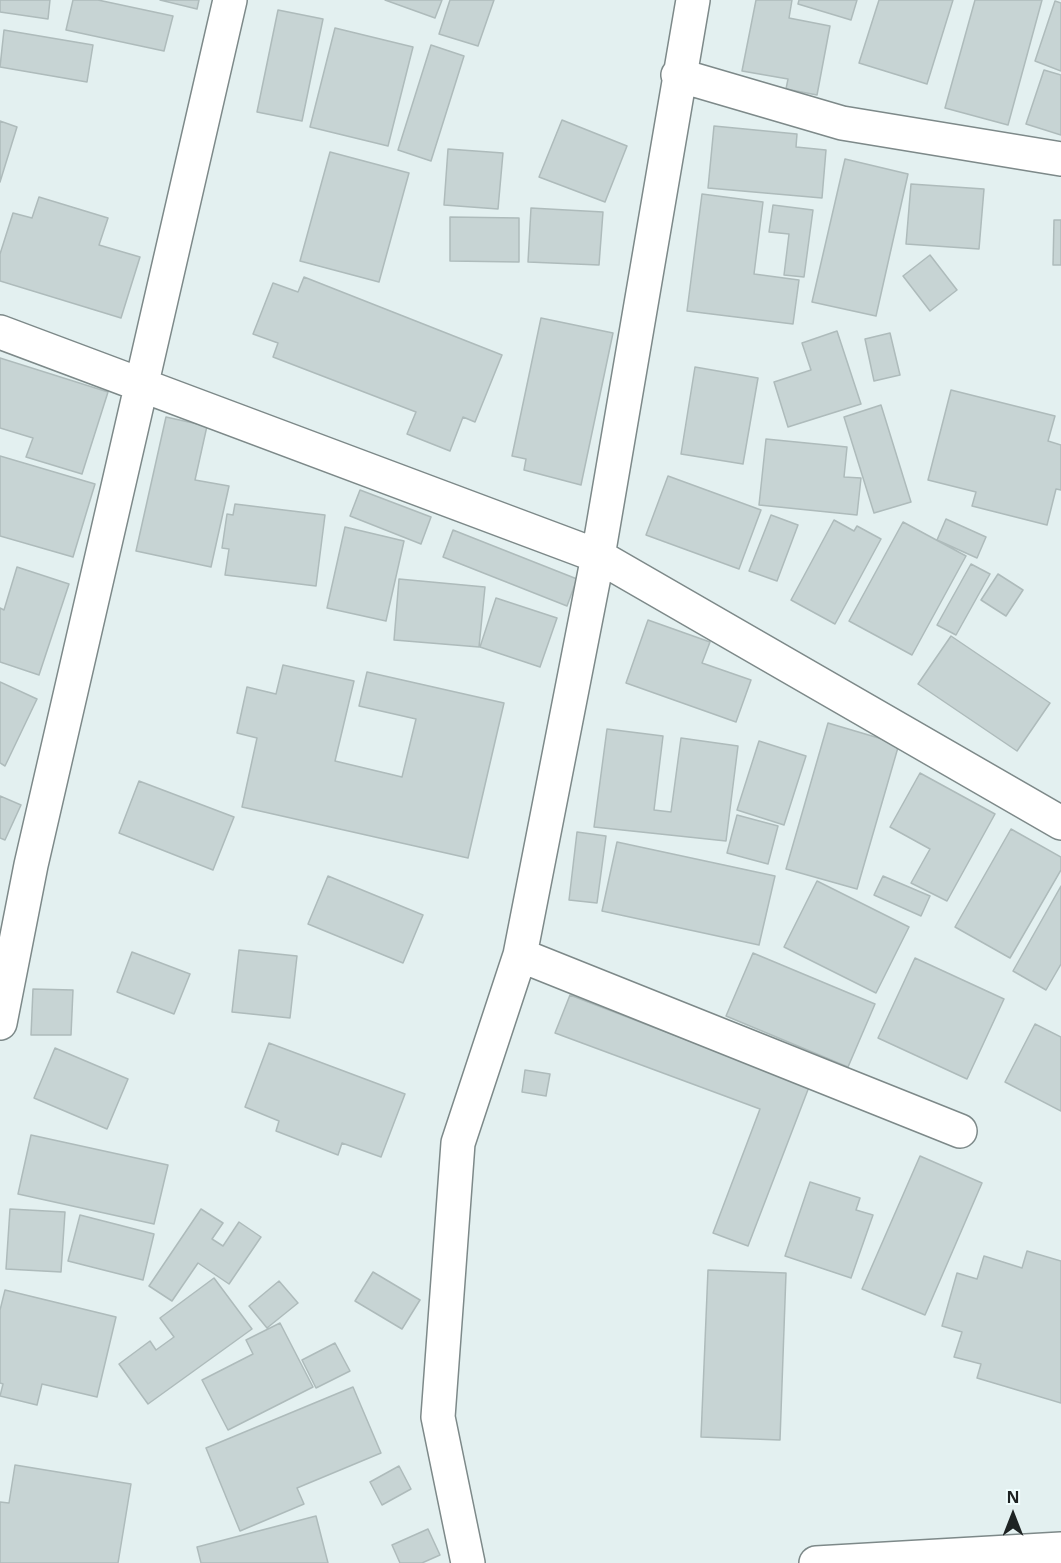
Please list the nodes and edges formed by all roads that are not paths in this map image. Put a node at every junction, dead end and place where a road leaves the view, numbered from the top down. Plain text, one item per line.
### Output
1 (230, 0) edge
2 (693, 0) edge
3 (678, 75) junction
4 (1061, 159) edge
5 (0, 332) edge
6 (141, 384) junction
7 (598, 556) junction
8 (1061, 823) edge
9 (520, 956) junction
10 (0, 1023) edge
11 (960, 1131) dead end
12 (1061, 1549) edge
13 (468, 1563) edge
14 (816, 1563) edge

1 - 6 street
2 - 3 street
3 - 4 street
3 - 7 street
5 - 6 street
6 - 7 street
6 - 10 street
7 - 8 street
7 - 9 street
9 - 11 street
9 - 13 street
12 - 14 street

